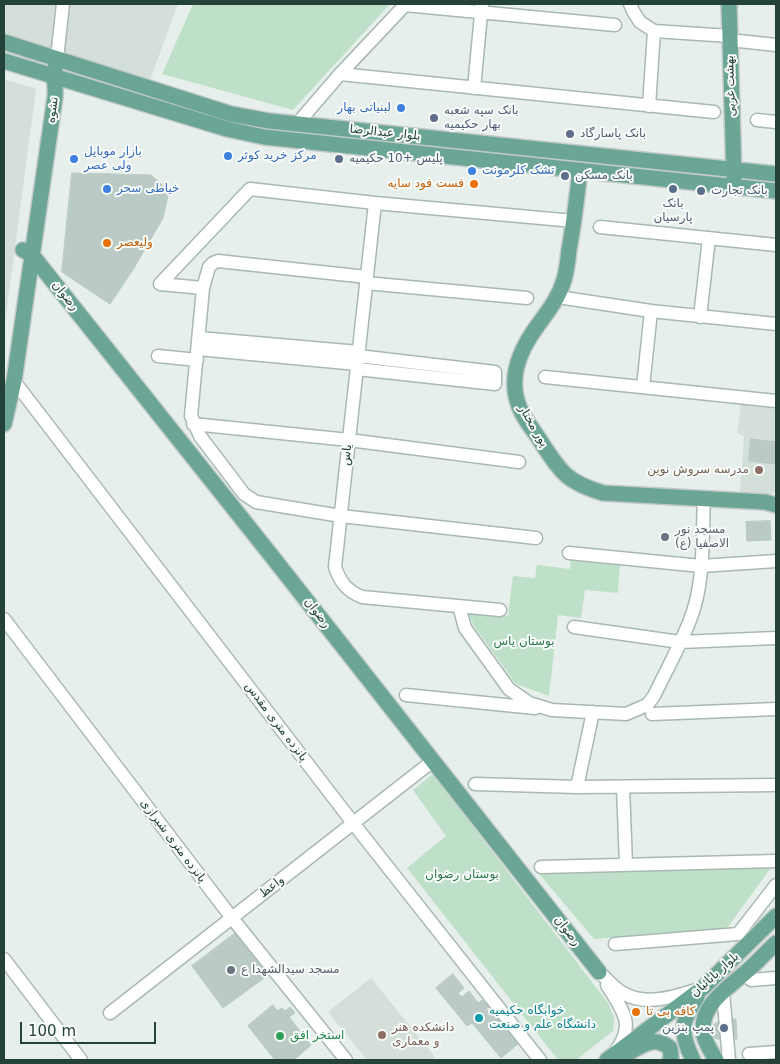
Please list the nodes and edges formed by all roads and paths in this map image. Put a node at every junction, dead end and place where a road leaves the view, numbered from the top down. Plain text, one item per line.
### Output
1 (63, 4) edge
2 (406, 4) edge
3 (630, 4) edge
4 (729, 4) edge
5 (482, 8) edge
6 (615, 25) dead end
7 (654, 31) junction
8 (730, 38) junction
9 (4, 42) edge
10 (776, 45) edge
11 (57, 58) junction
12 (4, 61) edge
13 (340, 74) junction
14 (53, 76) junction
15 (474, 88) junction
16 (152, 90) junction
17 (147, 104) junction
18 (649, 106) junction
19 (714, 112) dead end
20 (758, 120) dead end
21 (776, 122) edge
22 (297, 124) junction
23 (734, 168) junction
24 (580, 170) junction
25 (776, 174) edge
26 (732, 186) junction
27 (776, 191) edge
28 (375, 203) junction
29 (574, 221) junction
30 (600, 227) dead end
31 (709, 238) junction
32 (776, 245) edge
33 (28, 252) junction
34 (366, 280) junction
35 (203, 288) junction
36 (558, 297) junction
37 (527, 298) dead end
38 (651, 311) junction
39 (700, 317) junction
40 (776, 324) edge
41 (198, 349) junction
42 (158, 356) dead end
43 (358, 360) junction
44 (545, 377) dead end
45 (495, 378) dead end
46 (8, 381) edge
47 (643, 387) junction
48 (776, 401) edge
49 (4, 424) edge
50 (194, 424) junction
51 (349, 440) junction
52 (519, 462) dead end
53 (704, 499) junction
54 (776, 506) edge
55 (340, 516) junction
56 (536, 538) dead end
57 (569, 553) dead end
58 (776, 561) edge
59 (701, 566) junction
60 (459, 606) junction
61 (500, 610) dead end
62 (4, 619) edge
63 (574, 627) dead end
64 (776, 638) edge
65 (680, 642) junction
66 (406, 695) dead end
67 (776, 709) edge
68 (552, 710) junction
69 (594, 712) junction
70 (652, 714) dead end
71 (434, 760) junction
72 (475, 784) dead end
73 (776, 785) edge
74 (577, 787) junction
75 (623, 787) junction
76 (354, 823) junction
77 (776, 860) edge
78 (626, 865) junction
79 (541, 867) dead end
80 (776, 885) edge
81 (776, 916) edge
82 (232, 918) junction
83 (776, 942) edge
84 (615, 944) dead end
85 (4, 960) edge
86 (600, 972) junction
87 (776, 978) edge
88 (751, 980) dead end
89 (704, 987) junction
90 (723, 992) junction
91 (110, 1013) dead end
92 (776, 1052) edge
93 (749, 1054) dead end
94 (81, 1060) edge
95 (346, 1060) edge
96 (540, 1060) edge
97 (611, 1060) edge
98 (670, 1060) edge
99 (693, 1060) edge
100 (716, 1060) edge
101 (729, 1060) edge

1 - 11 street
2 - 5 street
2 - 13 street
3 - 7 street
4 - 8 main road, بهشت غربی
5 - 6 street
5 - 15 street
7 - 8 street
7 - 18 street
8 - 10 street
8 - 23 main road, بهشت غربی
9 - 11 main road, بلوار عبدالرضا
11 - 14 main road, نشوه
11 - 16 main road, بلوار عبدالرضا
12 - 14 main road, بلوار عبدالرضا
13 - 15 street
13 - 22 street
14 - 17 main road, بلوار عبدالرضا
14 - 33 main road, نشوه
15 - 18 street
16 - 17 main road
16 - 22 main road, بلوار عبدالرضا
17 - 24 main road, بلوار عبدالرضا
18 - 19 street
20 - 21 street
22 - 23 main road, بلوار عبدالرضا
23 - 25 main road, بلوار عبدالرضا
23 - 26 main road, بهشت غربی
24 - 26 main road, بلوار عبدالرضا
24 - 29 main road, پور مختار
26 - 27 main road, بلوار عبدالرضا
28 - 29 street
28 - 34 street, یاس
28 - 35 street
29 - 36 main road, پور مختار
30 - 31 street
31 - 32 street
31 - 39 street
33 - 46 main road, نشوه
33 - 71 main road, رضوان
34 - 35 street
34 - 37 street
34 - 43 street, یاس
35 - 41 street
36 - 38 street
36 - 53 main road, پور مختار
38 - 39 street
38 - 47 street
39 - 40 street
41 - 42 street
41 - 43 street
41 - 50 street
43 - 45 street
43 - 51 street, یاس
44 - 47 street
46 - 49 main road, نشوه
46 - 76 street, پانزده متری مقدس
47 - 48 street
50 - 51 street
50 - 55 street
51 - 52 street
51 - 55 street, یاس
53 - 54 main road, پور مختار
53 - 59 street
55 - 56 street
55 - 60 street, یاس
57 - 59 street
58 - 59 street
59 - 65 street
60 - 61 street, یاس
60 - 68 street
62 - 82 street, پانزده متری شیرازی
63 - 65 street
64 - 65 street
65 - 69 street
66 - 68 street
67 - 70 street
68 - 69 street
69 - 74 street
71 - 76 street, واعظ
71 - 86 main road, رضوان
72 - 74 street
73 - 75 street
74 - 75 street
75 - 78 street
76 - 82 street, واعظ
76 - 96 street, پانزده متری مقدس
77 - 78 street
78 - 79 street
80 - 84 street
81 - 89 main road, بلوار بابائیان
82 - 91 street, واعظ
82 - 95 street, پانزده متری شیرازی
83 - 90 main road, بلوار بابائیان
85 - 94 street
86 - 89 street
86 - 97 street
87 - 88 street
89 - 97 main road, بلوار بابائیان
89 - 99 main road
90 - 100 main road, بلوار بابائیان
90 - 101 street
92 - 93 street
97 - 98 main road

